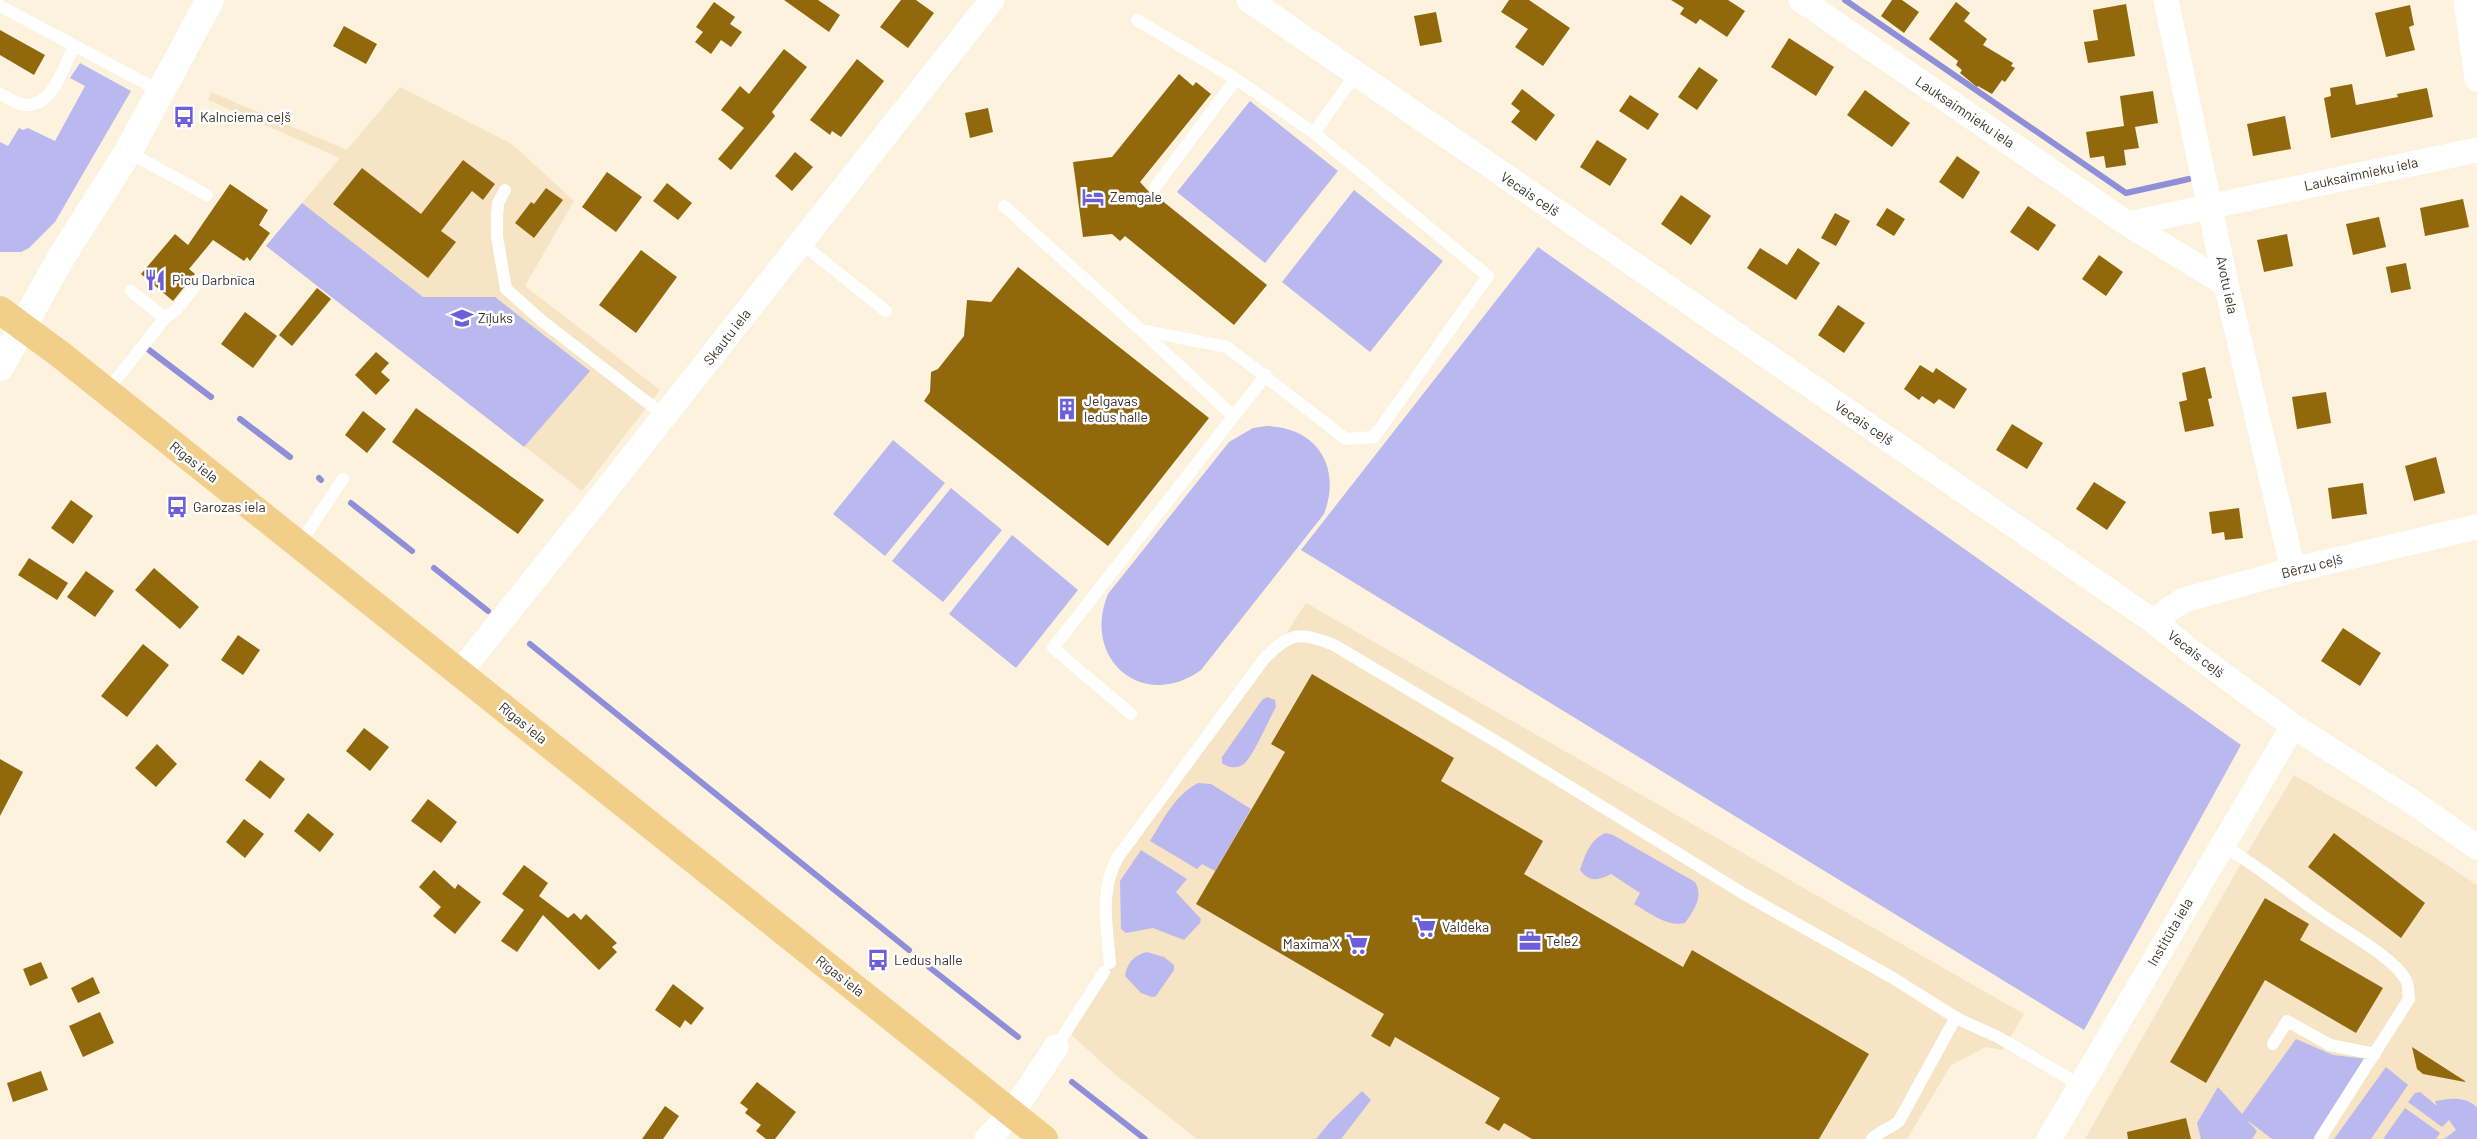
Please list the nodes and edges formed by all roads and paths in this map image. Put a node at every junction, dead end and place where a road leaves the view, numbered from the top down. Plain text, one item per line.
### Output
1 (210, 0) edge
2 (992, 0) edge
3 (1249, 0) edge
4 (1801, 0) edge
5 (2166, 0) edge
6 (2466, 0) edge
7 (0, 6) edge
8 (1137, 20) dead end
9 (74, 46) junction
10 (1356, 74) junction
11 (1236, 79) junction
12 (2477, 79) edge
13 (162, 92) junction
14 (0, 94) edge
15 (1314, 133) junction
16 (2477, 150) edge
17 (128, 152) junction
18 (1155, 187) dead end
19 (505, 190) dead end
20 (207, 195) dead end
21 (2210, 205) junction
22 (1004, 206) dead end
23 (2128, 224) junction
24 (801, 243) junction
25 (200, 280) dead end
26 (2226, 284) junction
27 (131, 291) dead end
28 (0, 310) edge
29 (886, 310) dead end
30 (164, 318) junction
31 (22, 326) junction
32 (1141, 330) junction
33 (0, 366) edge
34 (1266, 376) junction
35 (106, 392) junction
36 (665, 416) junction
37 (1233, 416) junction
38 (343, 479) dead end
39 (2477, 527) edge
40 (299, 545) junction
41 (2293, 570) junction
42 (2156, 623) junction
43 (460, 672) junction
44 (1131, 714) dead end
45 (2293, 726) junction
46 (2222, 845) junction
47 (2477, 847) edge
48 (1956, 1018) junction
49 (2273, 1044) dead end
50 (1056, 1047) joint
51 (2375, 1054) junction
52 (2080, 1085) junction
53 (1012, 1113) junction
54 (987, 1139) edge
55 (1044, 1139) edge
56 (1872, 1139) edge
57 (2049, 1139) edge
58 (2320, 1139) edge

1 - 13 main road
2 - 24 street, Skautu iela
3 - 10 street, Vecais ceļš
4 - 23 street, Lauksaimnieku iela
5 - 21 street, Avotu iela
6 - 12 street
7 - 9 lane
8 - 11 lane
9 - 13 lane
9 - 14 lane
10 - 15 lane
10 - 42 street, Vecais ceļš
11 - 15 lane
11 - 18 lane
13 - 17 main road
15 - 34 lane
16 - 21 street, Lauksaimnieku iela
17 - 20 lane
17 - 31 main road
19 - 36 lane
21 - 23 street, Lauksaimnieku iela
21 - 26 street, Avotu iela
22 - 32 lane
23 - 26 street, Lauksaimnieku iela
24 - 29 lane
24 - 36 street, Skautu iela
25 - 30 lane
26 - 41 street, Avotu iela
27 - 30 lane
28 - 31 main road, Rīgas iela
30 - 35 lane
31 - 33 main road
31 - 35 main road, Rīgas iela
32 - 34 lane
32 - 37 lane
34 - 37 lane
35 - 40 main road, Rīgas iela
36 - 43 street, Skautu iela
37 - 44 lane
38 - 40 lane
39 - 41 street, Bērzu ceļš
40 - 43 main road, Rīgas iela
41 - 42 street, Bērzu ceļš
42 - 45 street, Vecais ceļš
43 - 53 main road, Rīgas iela
45 - 46 street, Institūta iela
45 - 47 street, Vecais ceļš
46 - 51 lane
46 - 52 street, Institūta iela
48 - 50 lane
48 - 52 lane
48 - 56 lane
49 - 51 lane
50 - 53 street
51 - 58 lane
52 - 57 street, Institūta iela
53 - 54 street
53 - 55 main road, Rīgas iela

